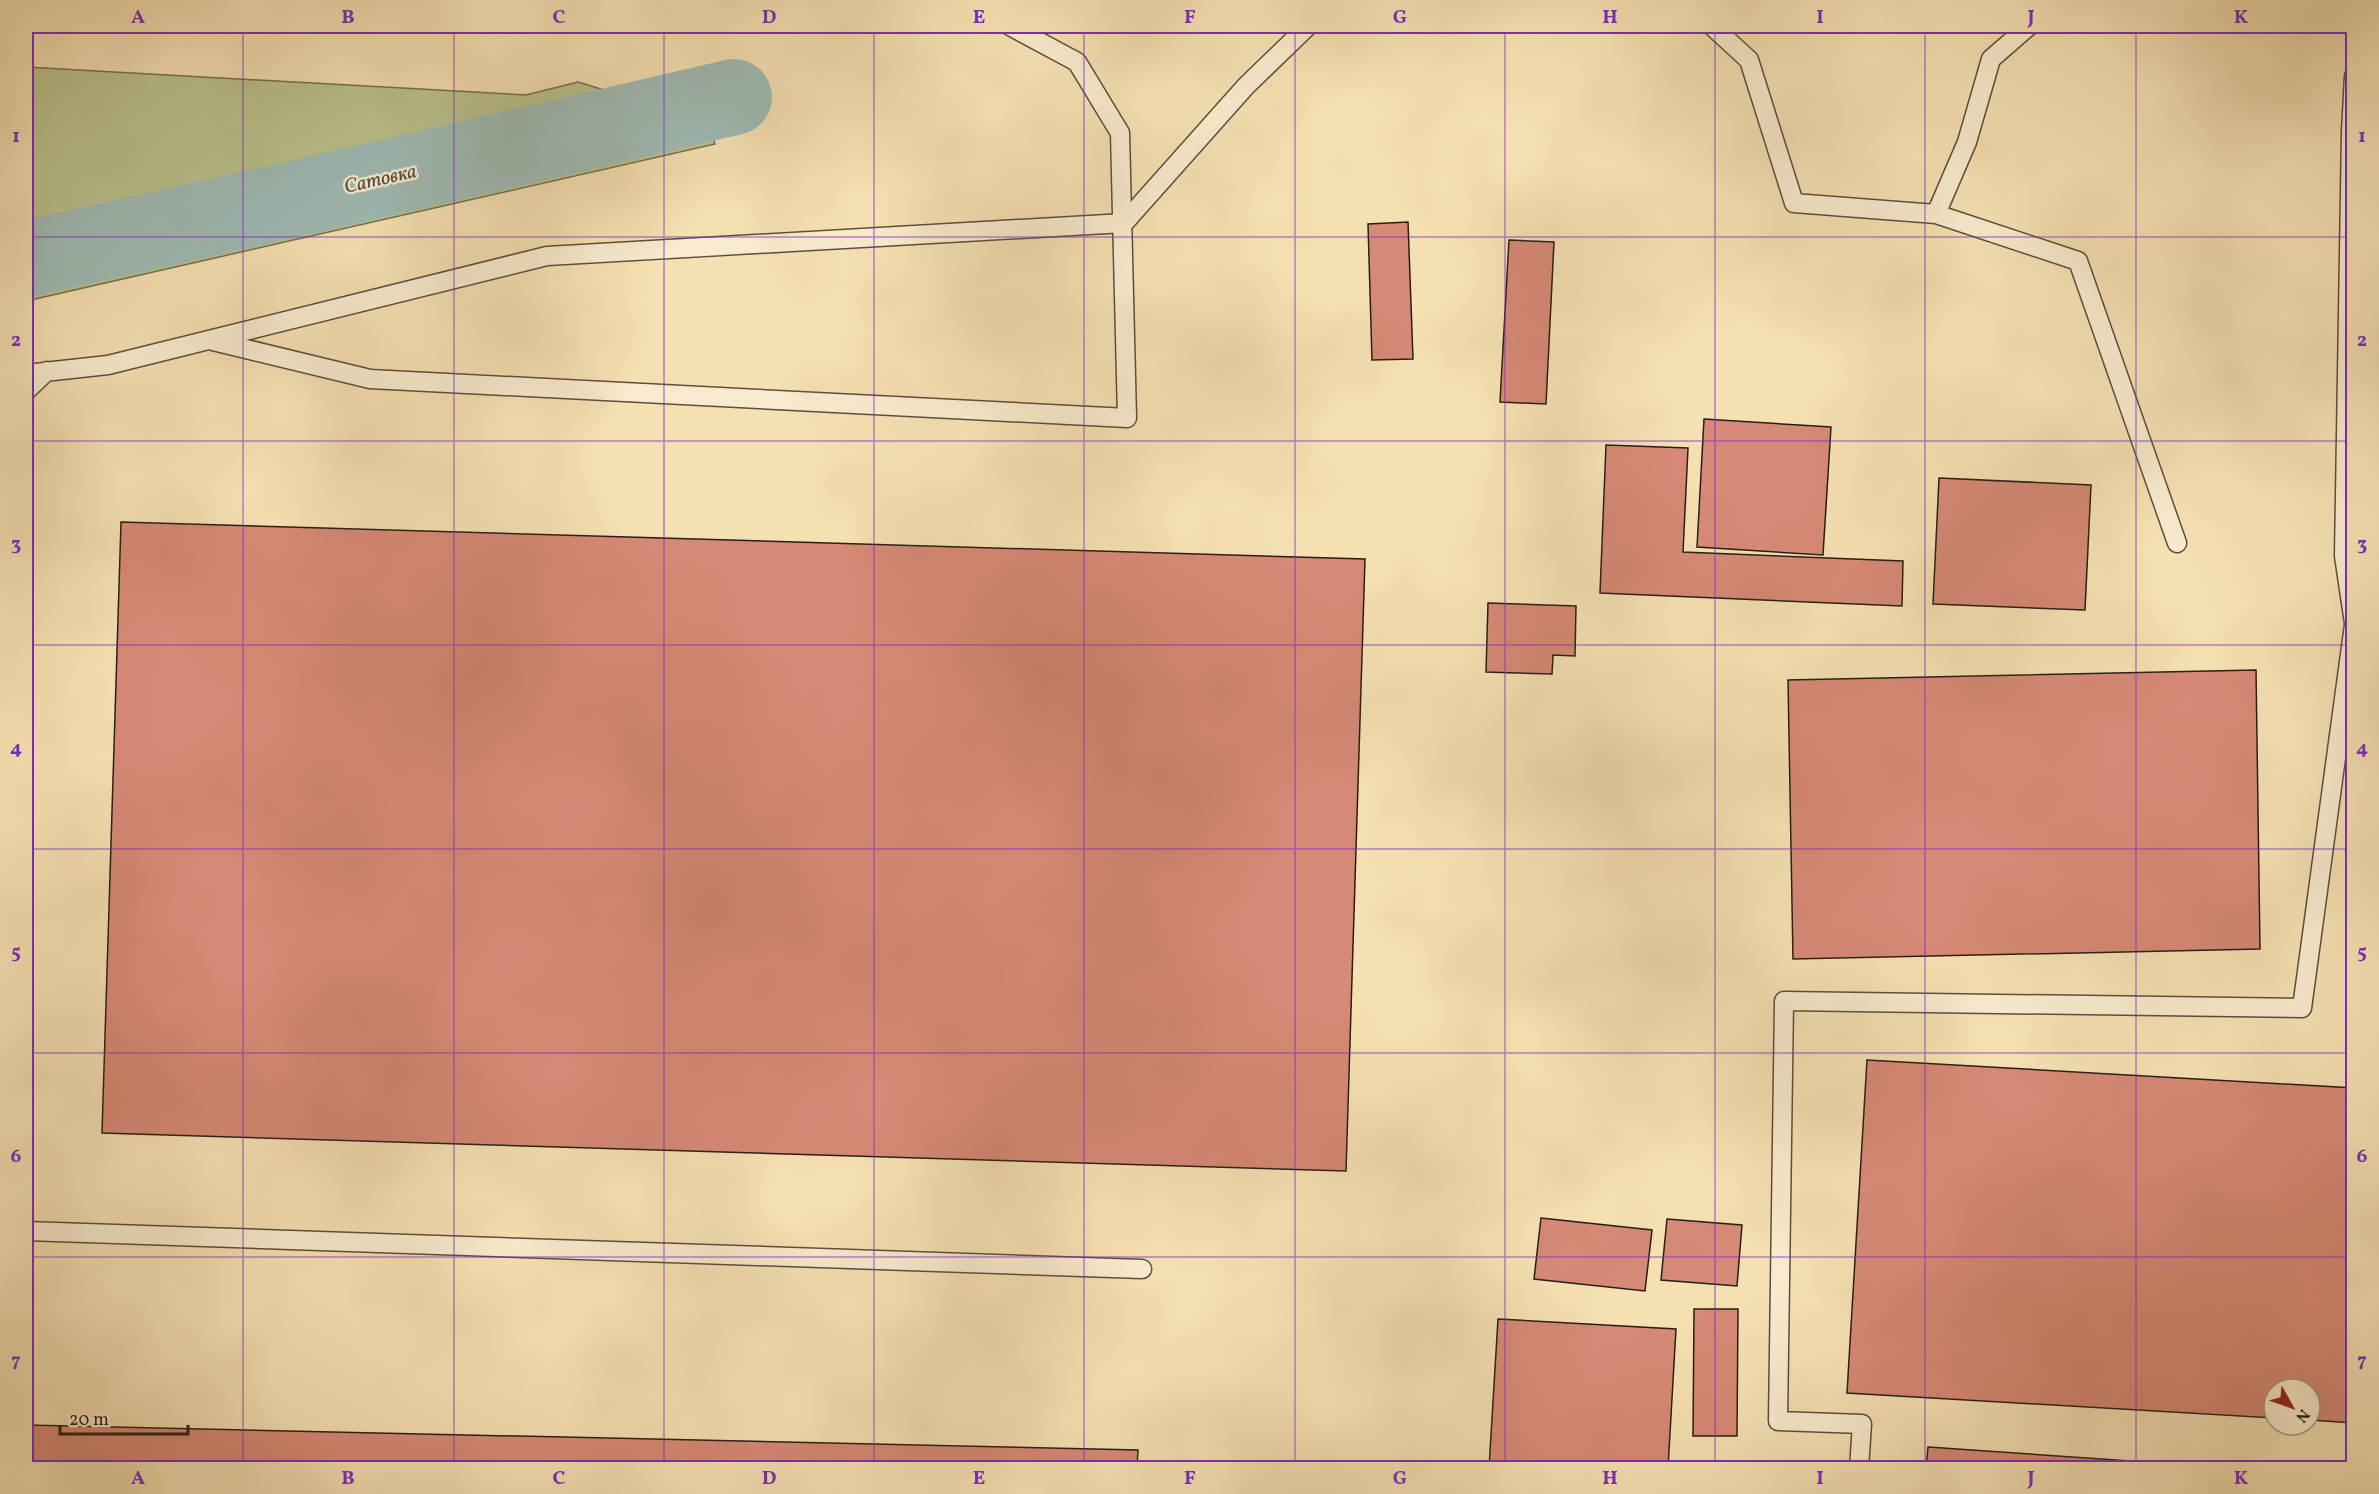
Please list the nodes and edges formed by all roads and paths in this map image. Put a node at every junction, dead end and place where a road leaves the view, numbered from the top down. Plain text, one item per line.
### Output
1 (1011, 26) edge
2 (1308, 26) edge
3 (1712, 26) edge
4 (2029, 26) edge
5 (2354, 76) edge
6 (2352, 133) edge
7 (1936, 214) junction
8 (1124, 223) junction
9 (211, 340) junction
10 (47, 371) junction
11 (26, 374) edge
12 (26, 391) edge
13 (2177, 543) dead end
14 (2354, 624) edge
15 (26, 1231) edge
16 (1142, 1269) dead end
17 (1859, 1468) edge

1 - 8 lane
2 - 8 lane
3 - 7 lane
4 - 7 lane
5 - 6 lane
6 - 14 lane
7 - 13 lane
8 - 9 lane
8 - 9 lane
9 - 10 lane
10 - 11 lane
10 - 12 lane
14 - 17 lane
15 - 16 lane

